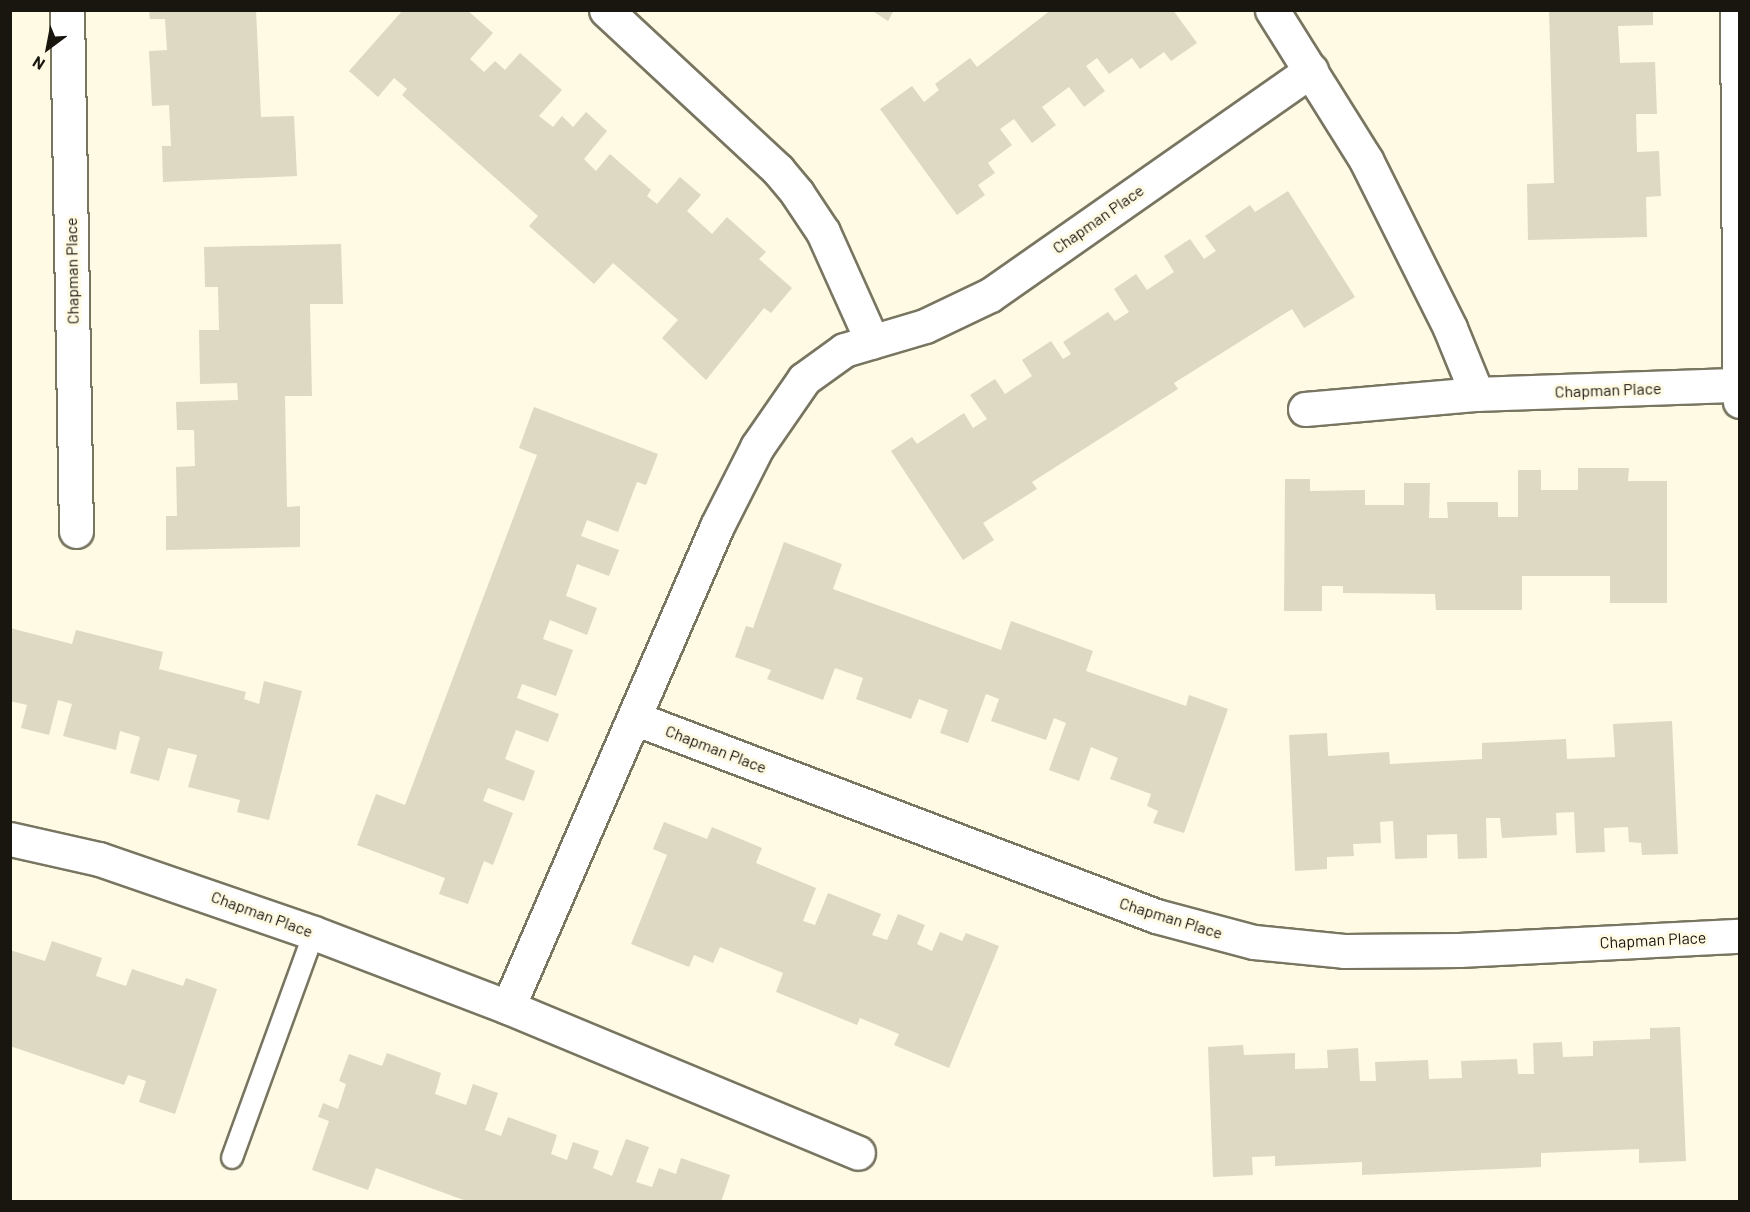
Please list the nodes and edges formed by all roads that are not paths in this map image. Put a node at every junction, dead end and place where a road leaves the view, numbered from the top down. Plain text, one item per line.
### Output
1 (67, 10) edge
2 (606, 10) edge
3 (1272, 10) edge
4 (1737, 10) edge
5 (1311, 70) junction
6 (872, 341) junction
7 (1739, 393) edge
8 (1477, 394) junction
9 (1305, 409) dead end
10 (76, 531) dead end
11 (634, 718) junction
12 (10, 838) edge
13 (314, 933) junction
14 (1740, 936) edge
15 (508, 1007) junction
16 (858, 1153) dead end
17 (232, 1158) dead end

1 - 10 street, Chapman Place
2 - 6 street
3 - 5 street
4 - 7 street, Chapman Place
5 - 6 street, Chapman Place
5 - 8 street
6 - 11 street, Chapman Place
7 - 8 street, Chapman Place
8 - 9 street, Chapman Place
11 - 14 street, Chapman Place
11 - 15 street, Chapman Place
12 - 13 street, Chapman Place
13 - 15 street, Chapman Place
13 - 17 lane
15 - 16 street, Chapman Place

